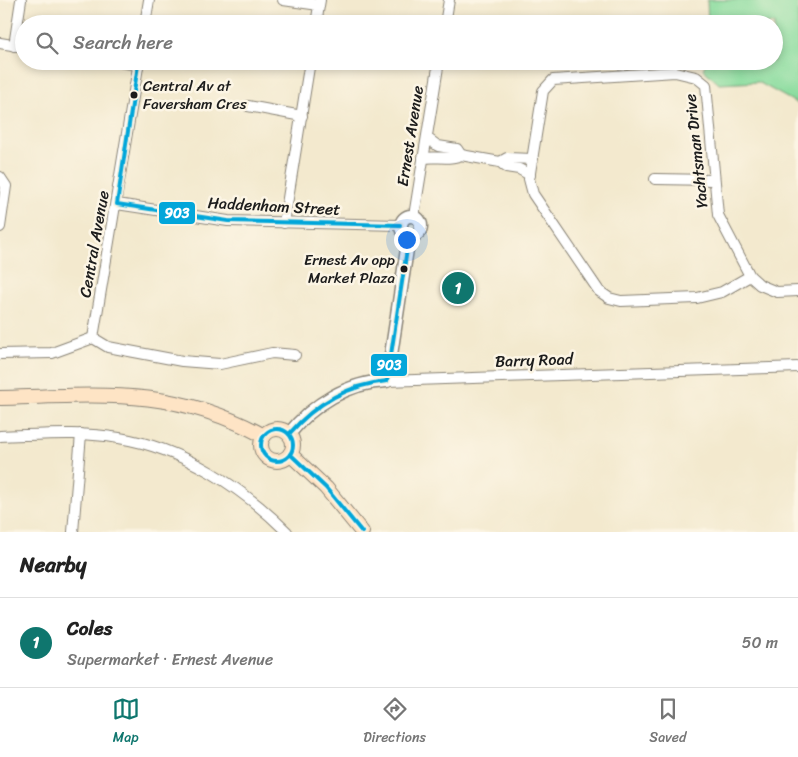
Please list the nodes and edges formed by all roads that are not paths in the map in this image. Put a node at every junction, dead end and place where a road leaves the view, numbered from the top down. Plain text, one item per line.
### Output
1 (21, 0) edge
2 (149, 0) edge
3 (284, 0) edge
4 (449, 0) edge
5 (319, 3) edge
6 (20, 15) edge
7 (146, 15) edge
8 (446, 15) edge
9 (0, 43) edge
10 (15, 45) edge
11 (137, 70) edge
12 (309, 70) edge
13 (438, 70) edge
14 (248, 106) dead end
15 (302, 116) junction
16 (427, 138) junction
17 (461, 154) junction
18 (423, 158) junction
19 (533, 158) junction
20 (500, 162) junction
21 (530, 175) junction
22 (0, 177) edge
23 (655, 178) dead end
24 (713, 180) junction
25 (117, 204) junction
26 (414, 216) junction
27 (284, 223) junction
28 (400, 225) junction
29 (0, 228) edge
30 (409, 236) junction
31 (750, 276) junction
32 (798, 291) edge
33 (93, 338) junction
34 (0, 354) edge
35 (294, 354) dead end
36 (798, 367) edge
37 (387, 381) junction
38 (0, 398) edge
39 (81, 434) junction
40 (288, 434) junction
41 (0, 436) edge
42 (264, 436) junction
43 (290, 454) junction
44 (73, 532) edge
45 (287, 532) edge
46 (362, 532) edge

1 - 6 street
2 - 7 street
3 - 5 street
4 - 8 street
9 - 10 street
11 - 25 street, Central Avenue
12 - 15 street
13 - 16 street, Ernest Avenue
14 - 15 street
15 - 27 street
16 - 17 street
16 - 18 street, Ernest Avenue
17 - 18 street
17 - 20 street
18 - 26 street, Ernest Avenue
19 - 20 street
19 - 21 street, Yachtsman Drive
19 - 24 street, Yachtsman Drive
20 - 21 street
21 - 31 street, Yachtsman Drive
22 - 29 street
23 - 24 street
24 - 31 street, Yachtsman Drive
25 - 27 street, Haddenham Street
25 - 33 street, Central Avenue
26 - 28 street
26 - 30 street
27 - 28 street, Haddenham Street
28 - 30 street
30 - 37 street
31 - 32 street, Yachtsman Drive
33 - 34 street
33 - 35 street
36 - 37 street, Barry Road
37 - 40 street, Barry Road
38 - 42 main road
39 - 41 street
39 - 44 street
39 - 45 street
40 - 42 main road
40 - 43 main road
42 - 43 main road
43 - 46 main road

